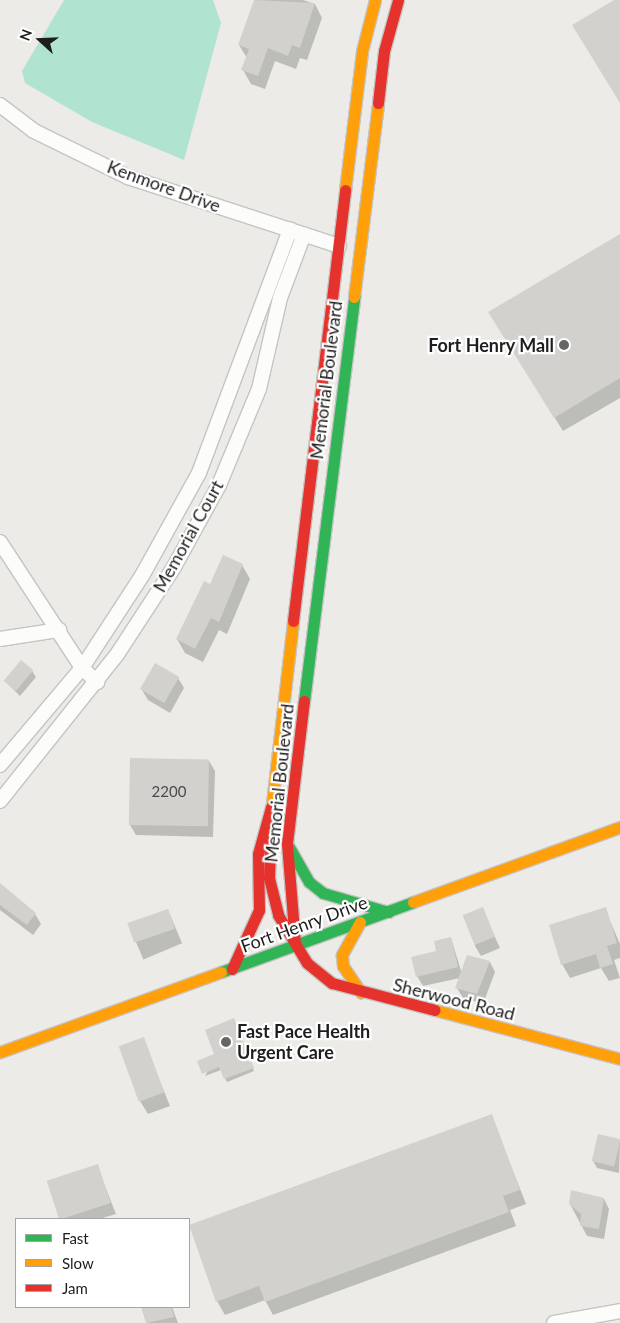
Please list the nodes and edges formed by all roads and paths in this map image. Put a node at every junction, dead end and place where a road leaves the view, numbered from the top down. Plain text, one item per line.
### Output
1 (375, 0) edge
2 (398, 0) edge
3 (0, 105) edge
4 (290, 229) junction
5 (304, 234) junction
6 (339, 246) junction
7 (358, 252) junction
8 (316, 424) junction
9 (339, 426) junction
10 (198, 473) junction
11 (219, 485) junction
12 (0, 542) edge
13 (59, 630) junction
14 (0, 639) edge
15 (82, 668) junction
16 (97, 682) junction
17 (0, 764) edge
18 (0, 801) edge
19 (271, 807) junction
20 (620, 827) edge
21 (287, 843) junction
22 (388, 912) junction
23 (360, 922) junction
24 (295, 946) junction
25 (232, 969) junction
26 (362, 993) junction
27 (0, 1052) edge
28 (620, 1059) edge
29 (620, 1310) edge
30 (554, 1323) edge

1 - 6 main road, Memorial Boulevard
2 - 7 main road, Memorial Boulevard
3 - 4 street, Kenmore Drive
4 - 5 street, Kenmore Drive
4 - 10 street, Memorial Court
5 - 6 street, Kenmore Drive
5 - 11 street, Memorial Court
6 - 7 main road
6 - 8 main road, Memorial Boulevard
7 - 9 main road, Memorial Boulevard
8 - 9 main road
8 - 19 main road, Memorial Boulevard
9 - 21 main road, Memorial Boulevard
10 - 11 street
10 - 15 street, Memorial Court
11 - 16 street, Memorial Court
12 - 13 street
13 - 14 street
13 - 15 street
15 - 16 street
15 - 17 street, Memorial Court
16 - 18 street, Memorial Court
19 - 24 main road, Memorial Boulevard
19 - 25 main road
20 - 22 main road, Fort Henry Drive
21 - 22 main road
21 - 24 main road, Memorial Boulevard
22 - 23 main road, Fort Henry Drive
23 - 24 main road, Fort Henry Drive
23 - 26 main road
24 - 25 main road, Fort Henry Drive
24 - 26 main road, Sherwood Road
25 - 27 main road, Fort Henry Drive
26 - 28 main road, Sherwood Road
29 - 30 street

